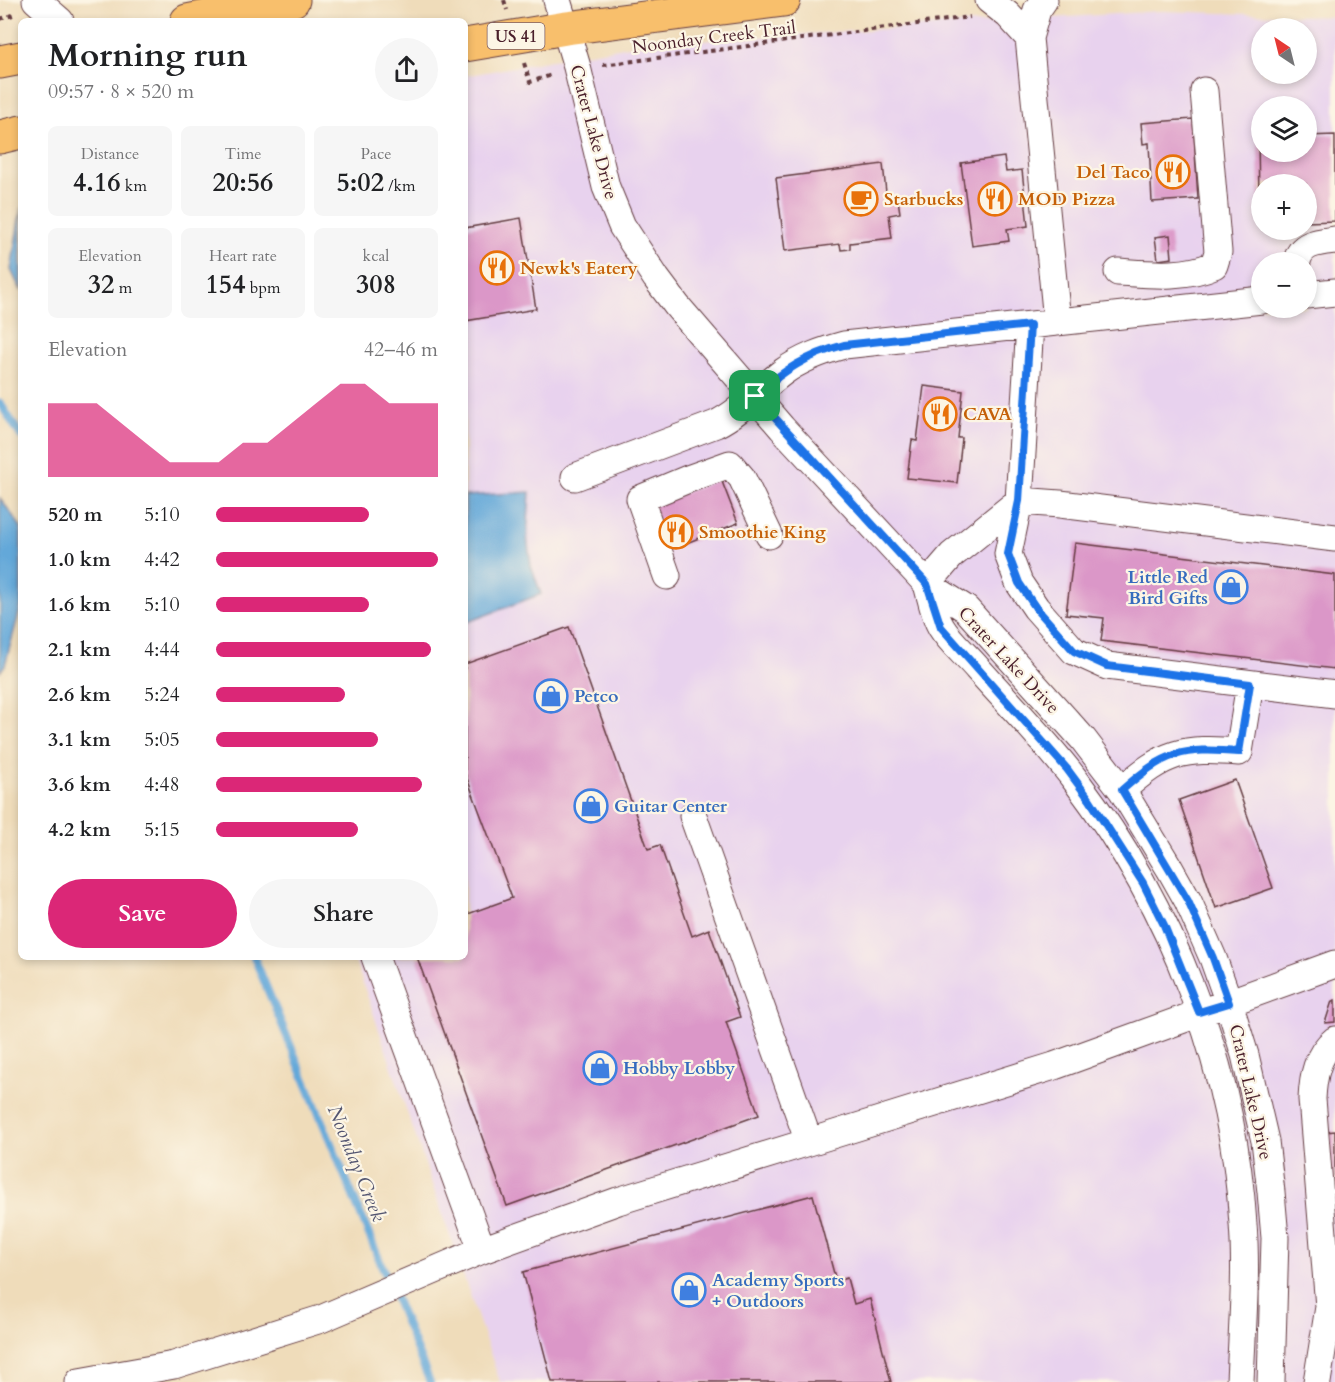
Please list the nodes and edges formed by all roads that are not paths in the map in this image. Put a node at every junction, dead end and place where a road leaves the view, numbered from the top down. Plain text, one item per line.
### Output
1 (36, 0) edge
2 (293, 0) edge
3 (784, 0) edge
4 (1044, 0) edge
5 (996, 5) edge
6 (561, 14) edge
7 (57, 18) edge
8 (202, 18) edge
9 (1029, 38) junction
10 (468, 44) edge
11 (18, 59) edge
12 (0, 62) edge
13 (1204, 91) dead end
14 (18, 133) edge
15 (0, 137) edge
16 (1330, 242) edge
17 (1301, 252) edge
18 (1118, 272) dead end
19 (1335, 292) edge
20 (1317, 294) edge
21 (1251, 301) edge
22 (1057, 321) junction
23 (1030, 325) junction
24 (755, 396) junction
25 (575, 477) dead end
26 (1019, 501) junction
27 (769, 535) dead end
28 (1335, 538) edge
29 (667, 576) dead end
30 (927, 584) junction
31 (1250, 684) junction
32 (1335, 694) edge
33 (1122, 790) junction
34 (693, 816) dead end
35 (376, 960) edge
36 (1335, 964) edge
37 (1229, 1003) junction
38 (1199, 1012) junction
39 (1335, 1041) edge
40 (1324, 1098) edge
41 (809, 1142) junction
42 (482, 1250) junction
43 (79, 1382) edge
44 (1240, 1382) edge
45 (1271, 1382) edge
46 (1317, 1382) edge

1 - 7 street
2 - 8 main road
3 - 6 main road, US 41
4 - 9 street
5 - 9 street
6 - 10 main road, US 41
6 - 24 street, Crater Lake Drive
9 - 22 street
11 - 12 main road
13 - 18 street
14 - 15 main road
16 - 17 street
19 - 20 street
21 - 22 street
22 - 23 street
23 - 24 street
23 - 26 street
24 - 25 street
24 - 30 street, Crater Lake Drive
26 - 28 street
26 - 30 street
26 - 31 street
27 - 29 street
30 - 33 street, Crater Lake Drive
30 - 38 street, Crater Lake Drive
31 - 32 street
31 - 33 street
33 - 37 street, Crater Lake Drive
34 - 41 street
35 - 42 street
36 - 37 street
37 - 38 street
37 - 45 street, Crater Lake Drive
38 - 41 street
38 - 44 street, Crater Lake Drive
39 - 40 street
40 - 46 street
41 - 42 street
42 - 43 street

